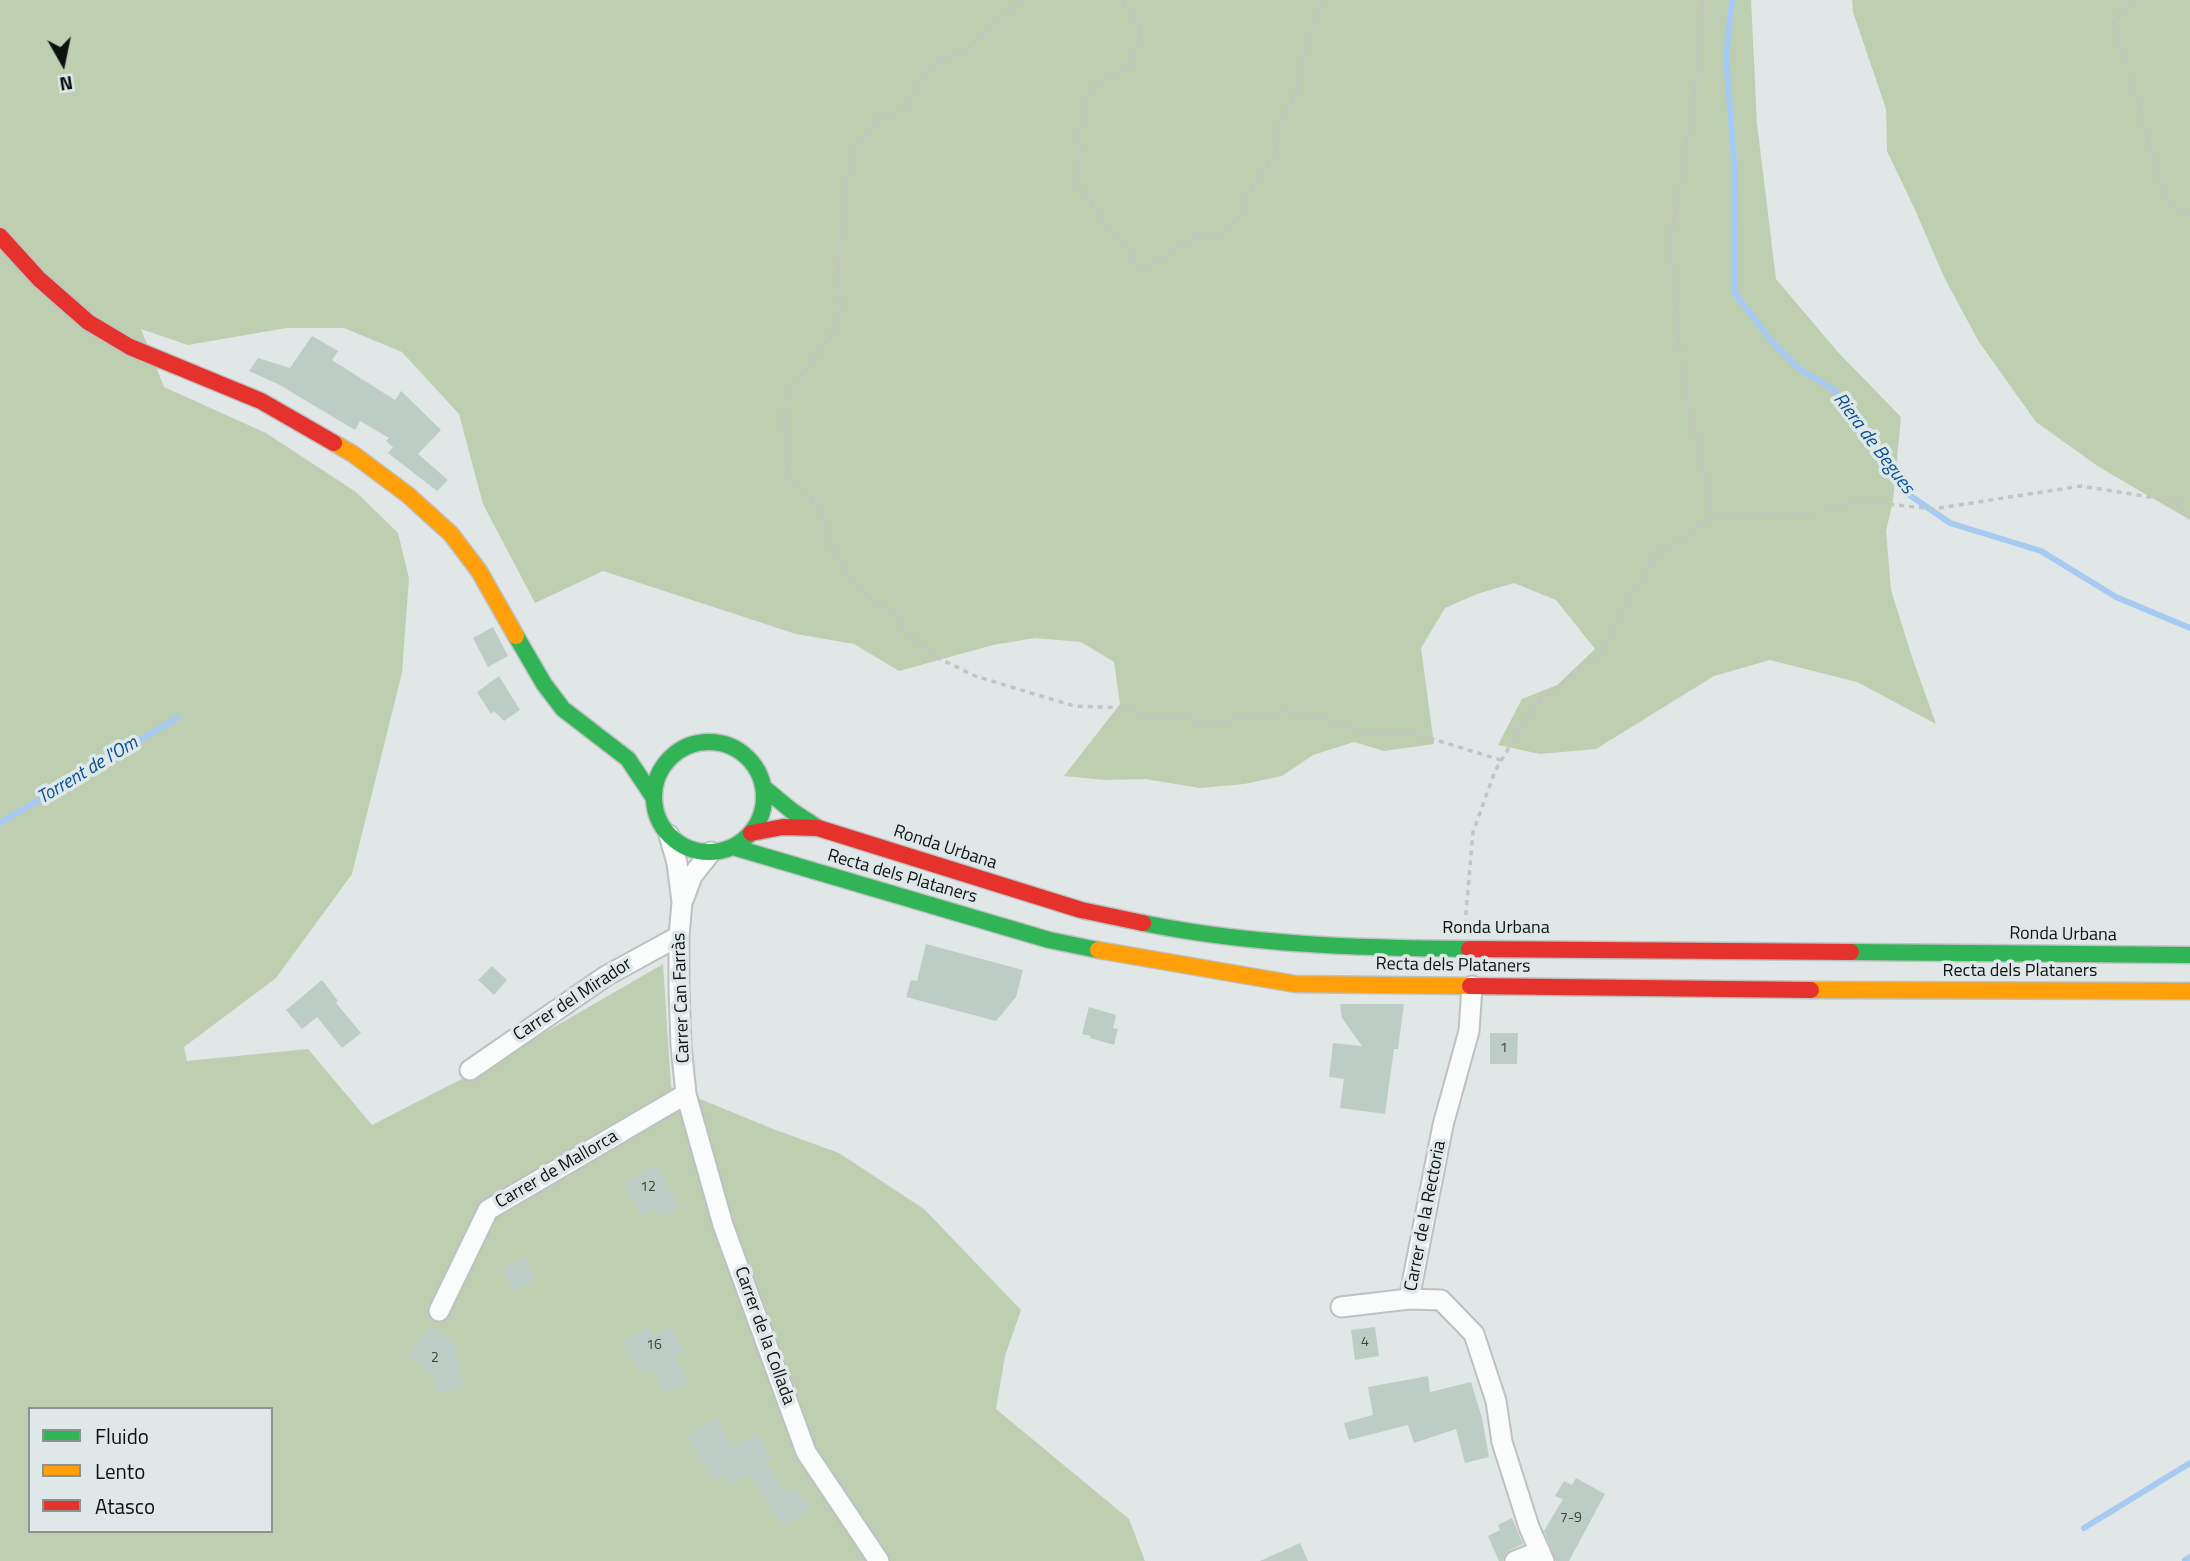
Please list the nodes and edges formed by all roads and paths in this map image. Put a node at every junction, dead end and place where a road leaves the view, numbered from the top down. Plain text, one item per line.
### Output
1 (1022, 0) edge
2 (1124, 0) edge
3 (1323, 0) edge
4 (1703, 0) edge
5 (2134, 0) edge
6 (2190, 214) edge
7 (0, 236) edge
8 (1713, 515) junction
9 (2190, 518) edge
10 (607, 741) junction
11 (677, 752) junction
12 (1502, 761) junction
13 (763, 787) junction
14 (654, 798) junction
15 (818, 828) junction
16 (751, 833) junction
17 (669, 835) junction
18 (733, 847) junction
19 (711, 852) junction
20 (682, 902) junction
21 (679, 936) junction
22 (1463, 948) junction
23 (2190, 955) edge
24 (1472, 986) junction
25 (2190, 991) edge
26 (470, 1069) dead end
27 (686, 1094) junction
28 (1409, 1299) junction
29 (1341, 1307) dead end
30 (439, 1311) dead end
31 (1542, 1556) edge
32 (879, 1561) edge
33 (1515, 1561) edge

1 - 12 path
2 - 3 path
4 - 8 path
5 - 6 path
7 - 10 main road
8 - 9 path
8 - 12 path
10 - 11 main road, Ronda Urbana
10 - 14 main road
11 - 13 main road, Ronda Urbana
11 - 14 main road
12 - 22 path
13 - 15 main road, Ronda Urbana
13 - 16 main road
14 - 17 main road
15 - 16 main road, Ronda Urbana
15 - 22 main road, Ronda Urbana
16 - 18 main road, Ronda Urbana
17 - 19 main road
17 - 20 street, Carrer Can Farràs
18 - 19 main road, Ronda Urbana
18 - 24 main road, Recta dels Plataners
19 - 20 street, Carrer Can Farràs
20 - 21 street, Carrer Can Farràs
21 - 26 street, Carrer del Mirador
21 - 27 street, Carrer Can Farràs
22 - 23 main road, Ronda Urbana
24 - 25 main road, Recta dels Plataners
24 - 28 street, Carrer de la Rectoria
27 - 30 street, Carrer de Mallorca
27 - 32 street, Carrer de la Collada
28 - 29 street
28 - 31 street, Carrer de la Rectoria
31 - 33 street

